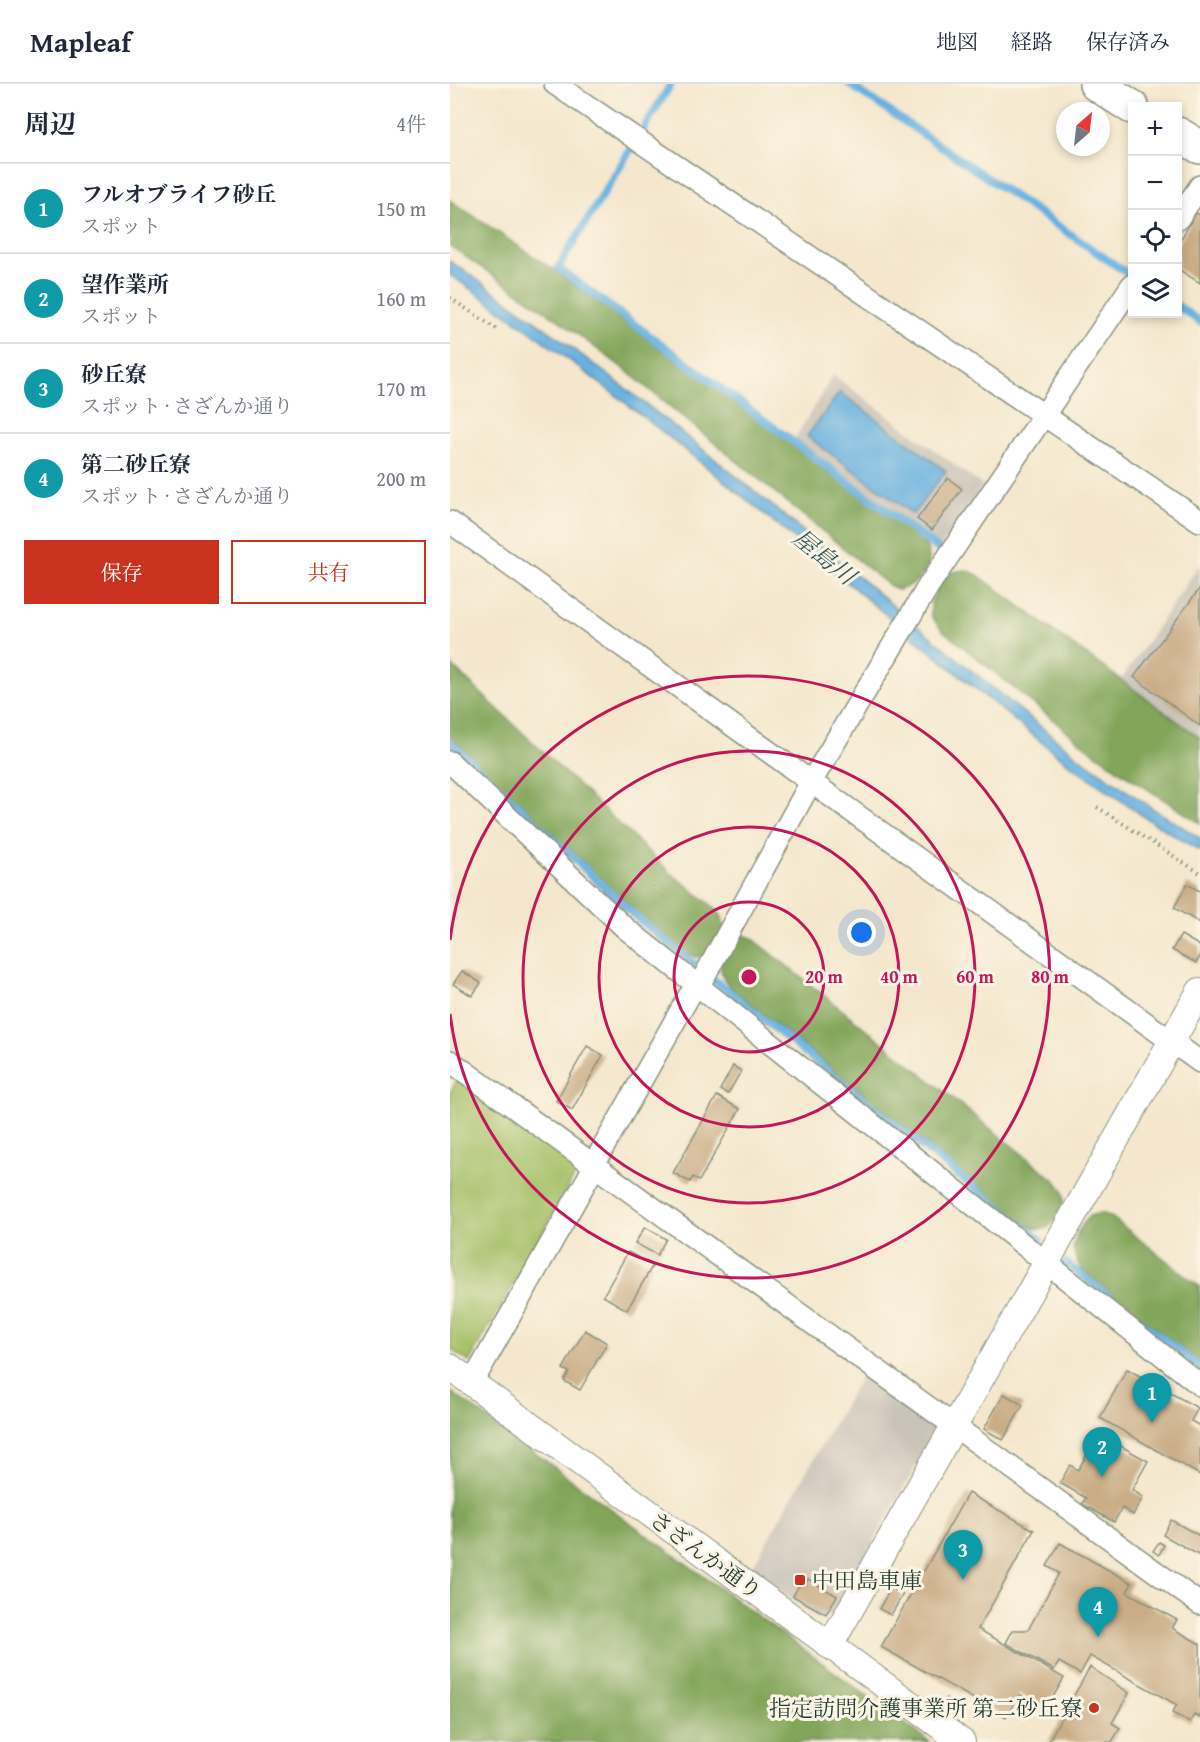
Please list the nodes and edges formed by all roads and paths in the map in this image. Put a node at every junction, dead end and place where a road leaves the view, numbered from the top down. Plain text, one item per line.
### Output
1 (555, 84) edge
2 (1096, 84) edge
3 (1128, 104) edge
4 (1182, 136) edge
5 (1200, 147) edge
6 (1200, 186) edge
7 (1182, 213) edge
8 (1128, 291) edge
9 (450, 298) edge
10 (498, 330) dead end
11 (1044, 415) junction
12 (1200, 521) edge
13 (450, 522) edge
14 (450, 762) edge
15 (811, 782) junction
16 (1096, 807) dead end
17 (1200, 873) edge
18 (697, 985) junction
19 (1200, 991) edge
20 (1172, 1041) junction
21 (450, 1061) edge
22 (1200, 1062) edge
23 (594, 1166) junction
24 (1046, 1264) junction
25 (450, 1367) edge
26 (471, 1382) junction
27 (1200, 1385) edge
28 (954, 1426) junction
29 (1200, 1604) edge
30 (828, 1645) junction
31 (962, 1742) edge

1 - 11 street
2 - 3 highway
4 - 5 highway
6 - 7 street
8 - 11 street
9 - 10 path
11 - 12 street
11 - 15 street
13 - 15 street
14 - 18 street
15 - 18 street
15 - 20 street
16 - 17 path
18 - 23 street
18 - 24 street
19 - 20 street
20 - 22 street
20 - 24 street
21 - 23 street
23 - 26 street
23 - 28 street
24 - 27 street
24 - 28 street
25 - 26 street, さざんか通り
26 - 30 street, さざんか通り
28 - 29 street
28 - 30 street
30 - 31 street, さざんか通り

